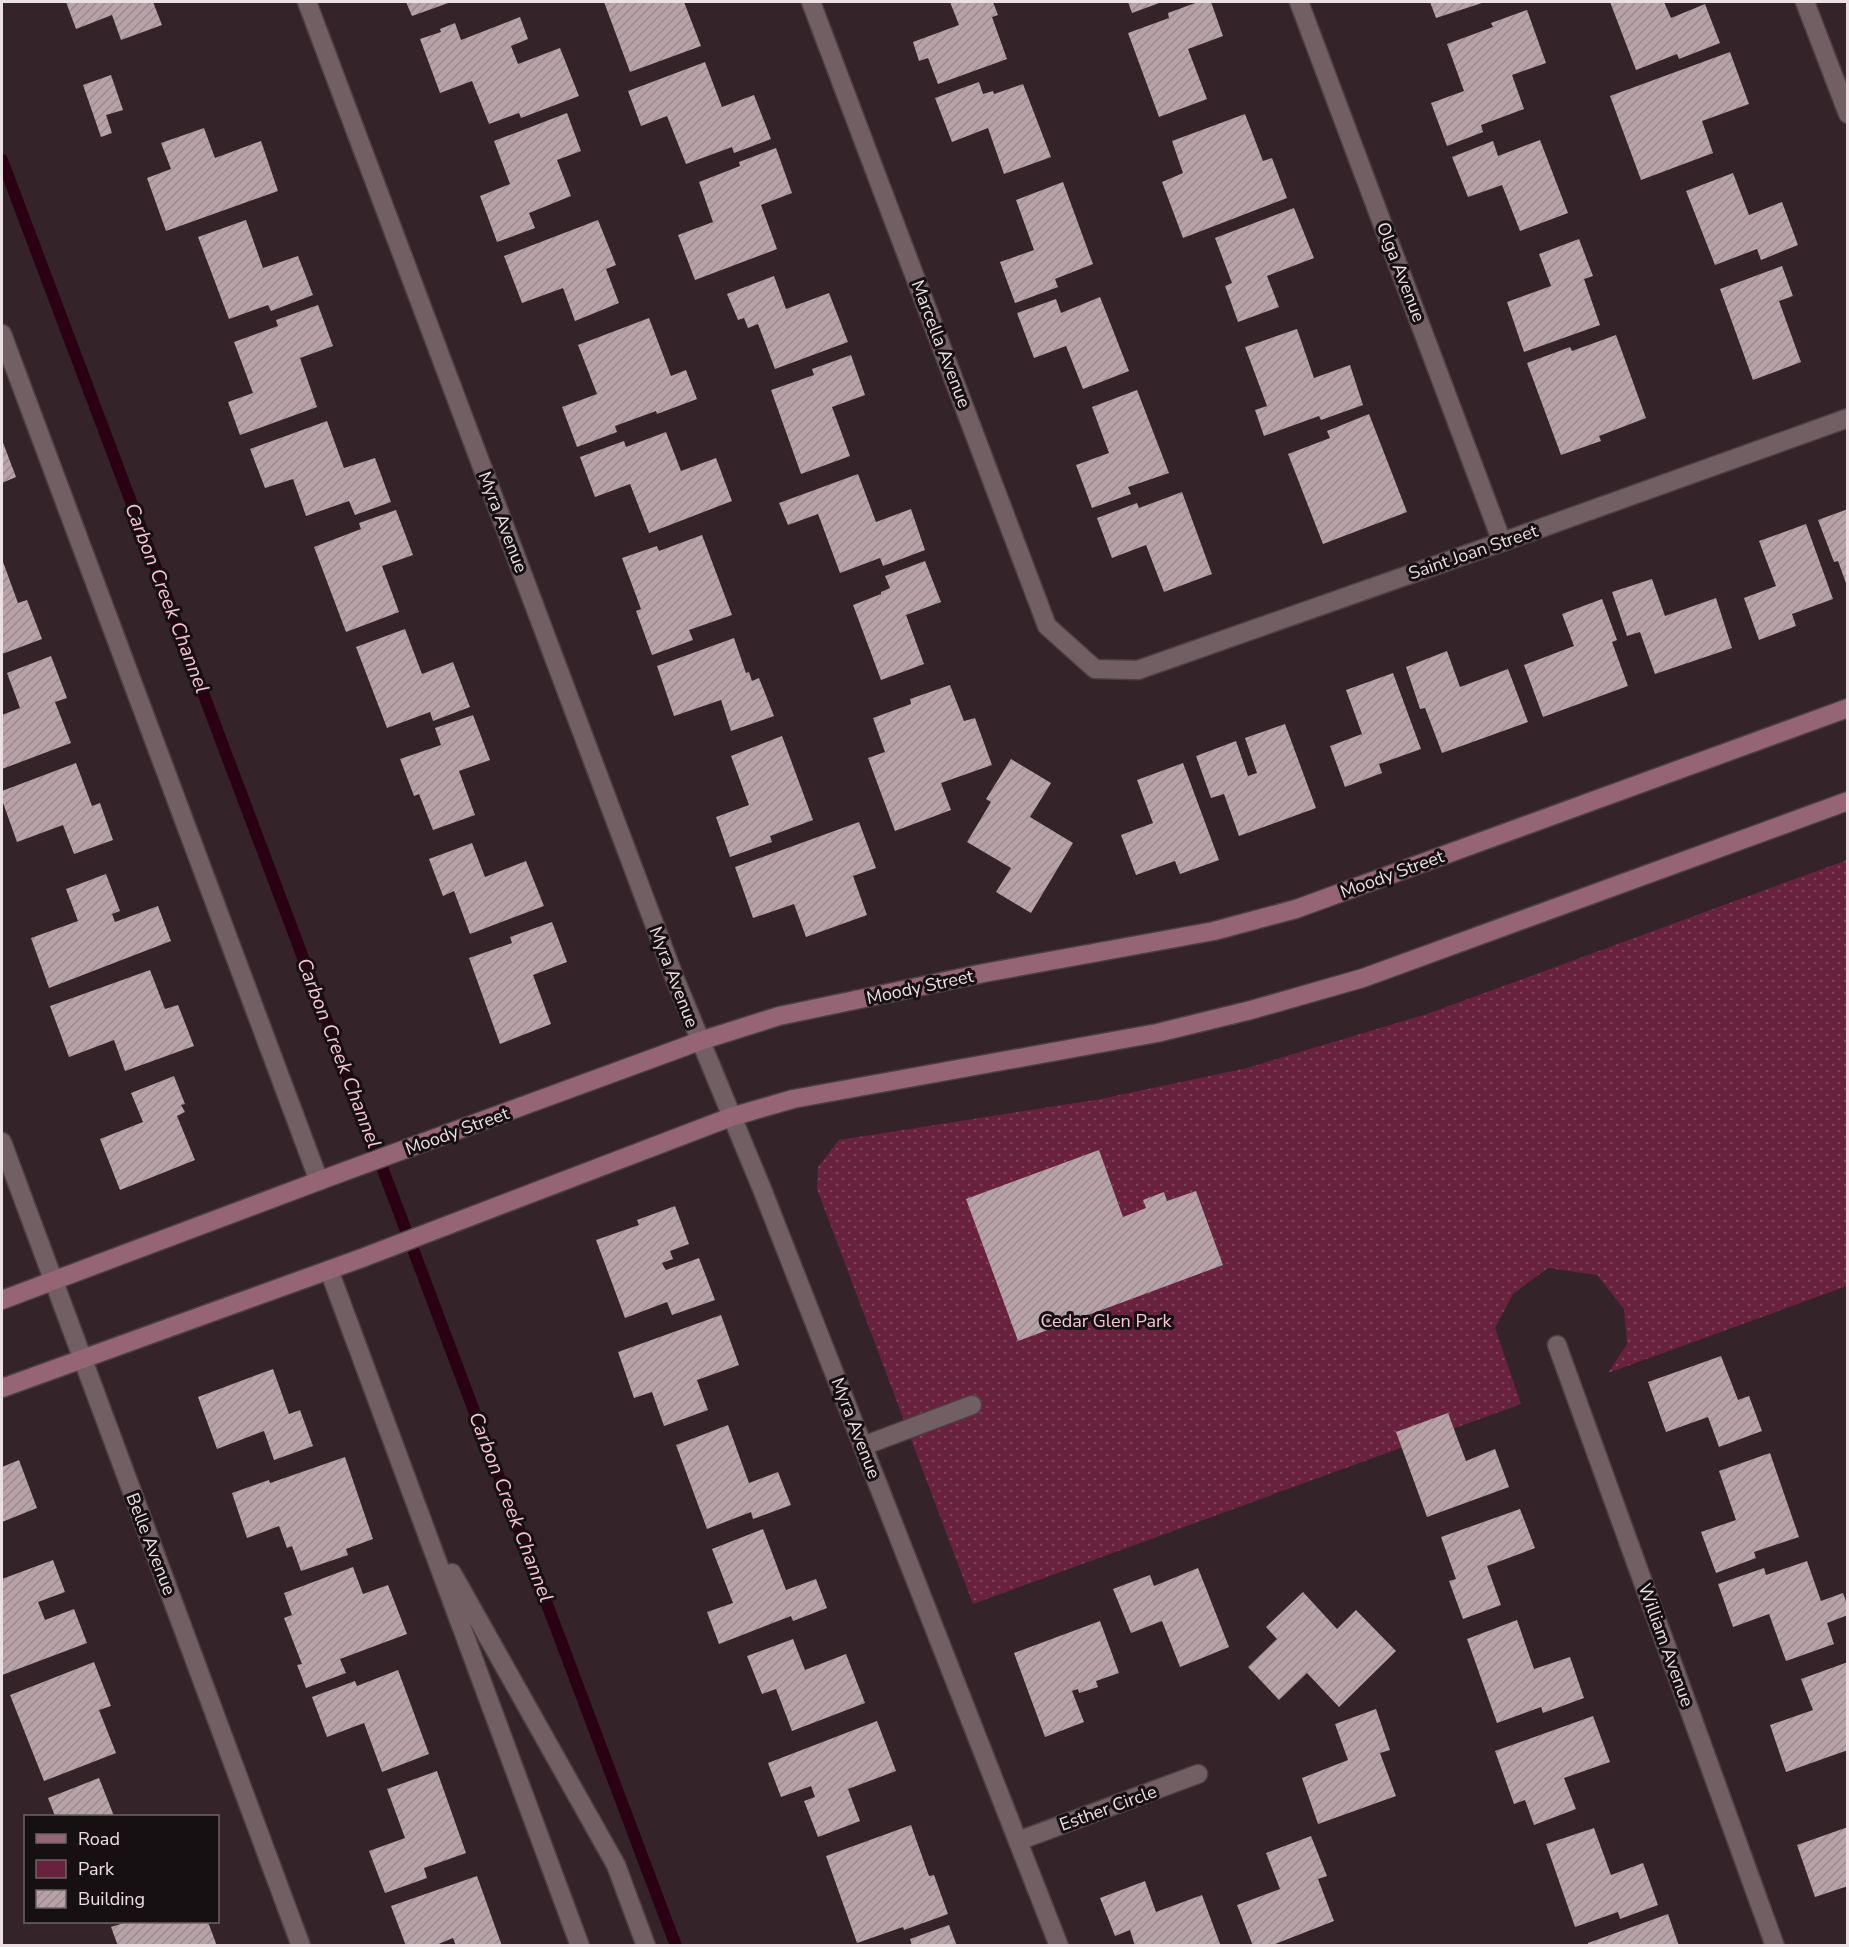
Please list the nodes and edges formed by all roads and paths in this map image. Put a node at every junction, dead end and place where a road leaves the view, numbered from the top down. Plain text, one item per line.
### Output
1 (307, 2) edge
2 (811, 2) edge
3 (1299, 2) edge
4 (1805, 2) edge
5 (1848, 114) edge
6 (2, 334) edge
7 (1848, 418) edge
8 (1502, 542) junction
9 (1095, 669) joint
10 (1848, 708) edge
11 (1848, 801) edge
12 (700, 1041) junction
13 (732, 1117) junction
14 (2, 1142) edge
15 (326, 1178) junction
16 (329, 1270) junction
17 (52, 1280) junction
18 (2, 1300) edge
19 (1557, 1345) dead end
20 (82, 1359) junction
21 (2, 1388) edge
22 (972, 1405) dead end
23 (863, 1446) junction
24 (423, 1522) junction
25 (1198, 1774) dead end
26 (1018, 1841) junction
27 (301, 1946) edge
28 (580, 1946) edge
29 (646, 1946) edge
30 (1059, 1946) edge
31 (1775, 1946) edge

1 - 12 street, Myra Avenue
2 - 9 street, Marcella Avenue
3 - 8 street, Olga Avenue
4 - 5 street
6 - 15 street
7 - 8 street, Saint Joan Street
8 - 9 street, Saint Joan Street
10 - 12 main road, Moody Street
11 - 13 main road
12 - 13 street, Myra Avenue
12 - 15 main road, Moody Street
13 - 16 main road
13 - 23 street, Myra Avenue
14 - 17 street, Belle Avenue
15 - 17 main road, Moody Street
16 - 20 main road
16 - 24 street
17 - 18 main road, Moody Street
17 - 20 street, Belle Avenue
19 - 31 street, William Avenue
20 - 21 main road
20 - 27 street, Belle Avenue
22 - 23 street
23 - 26 street, Myra Avenue
24 - 28 street
24 - 29 street
25 - 26 street, Esther Circle
26 - 30 street, Myra Avenue

